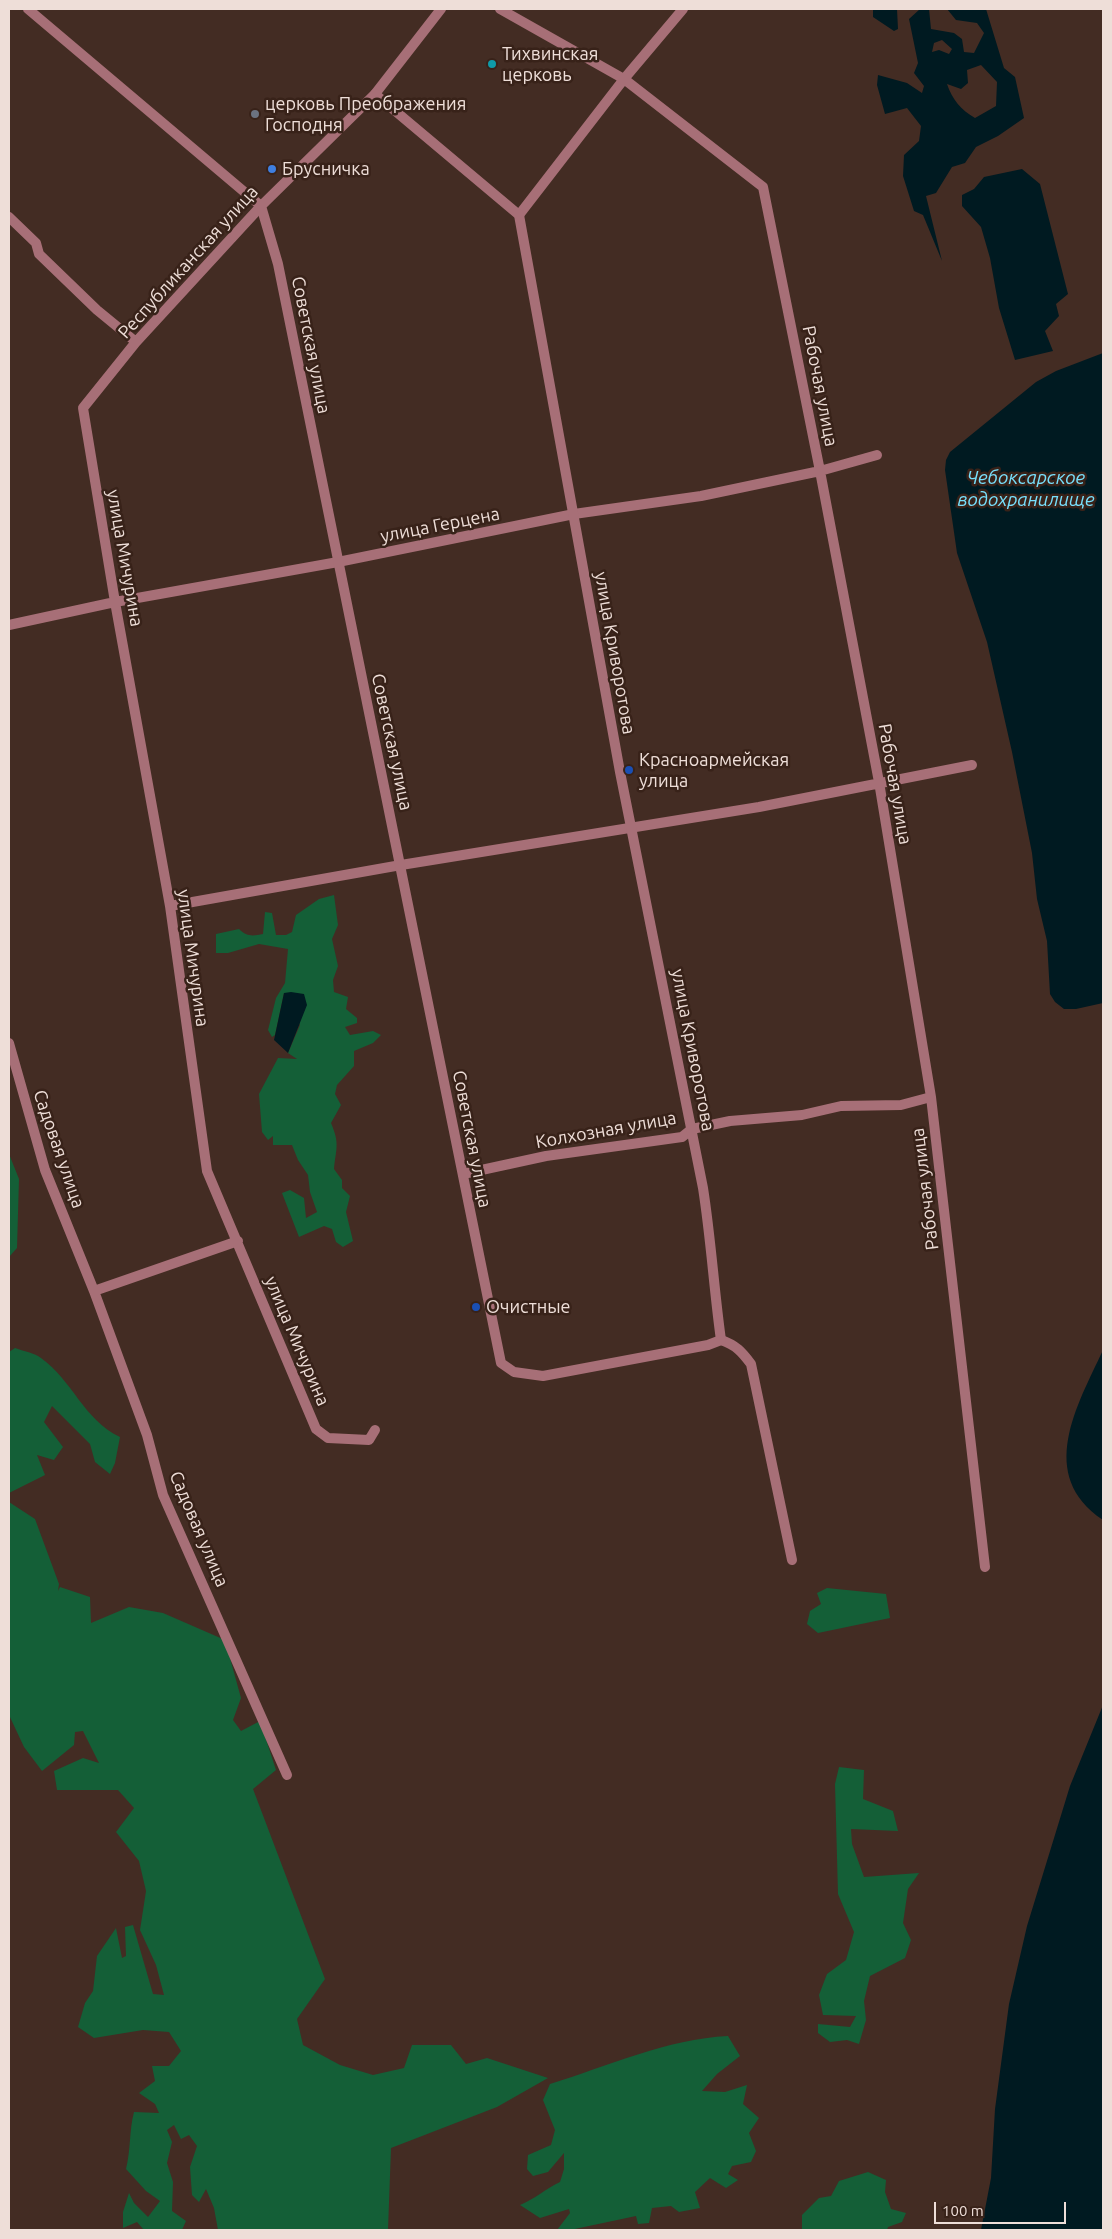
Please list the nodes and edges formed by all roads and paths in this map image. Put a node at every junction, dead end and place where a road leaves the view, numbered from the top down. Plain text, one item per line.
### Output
1 (28, 9) edge
2 (441, 9) edge
3 (500, 9) edge
4 (683, 9) edge
5 (624, 79) junction
6 (375, 94) junction
7 (261, 206) junction
8 (518, 215) junction
9 (9, 218) edge
10 (136, 342) junction
11 (83, 408) joint
12 (877, 455) dead end
13 (820, 471) junction
14 (574, 514) junction
15 (338, 562) junction
16 (115, 602) junction
17 (9, 625) edge
18 (972, 765) dead end
19 (879, 782) junction
20 (631, 828) junction
21 (401, 865) junction
22 (170, 906) junction
23 (9, 1043) edge
24 (931, 1096) junction
25 (692, 1129) junction
26 (463, 1174) junction
27 (238, 1241) junction
28 (94, 1291) junction
29 (721, 1340) junction
30 (375, 1430) dead end
31 (792, 1560) dead end
32 (985, 1567) dead end
33 (287, 1774) dead end

1 - 7 street
2 - 6 street, Республиканская улица
3 - 5 street, Рабочая улица
4 - 5 street
5 - 8 street
5 - 13 street, Рабочая улица
6 - 7 street, Республиканская улица
6 - 8 street
7 - 10 street, Республиканская улица
7 - 15 street, Советская улица
8 - 14 street, улица Криворотова
9 - 10 street
10 - 11 street, Республиканская улица
11 - 16 street, улица Мичурина
12 - 13 street, улица Герцена
13 - 14 street, улица Герцена
13 - 19 street, Рабочая улица
14 - 15 street, улица Герцена
14 - 20 street, улица Криворотова
15 - 16 street, улица Герцена
15 - 21 street, Советская улица
16 - 17 street, улица Герцена
16 - 22 street, улица Мичурина
18 - 19 street
19 - 20 street
19 - 24 street, Рабочая улица
20 - 21 street
20 - 25 street, улица Криворотова
21 - 22 street
21 - 26 street, Советская улица
22 - 27 street, улица Мичурина
23 - 28 street, Садовая улица
24 - 25 street, Колхозная улица
24 - 32 street, Рабочая улица
25 - 26 street, Колхозная улица
25 - 29 street, улица Криворотова
26 - 29 street, Советская улица
27 - 28 street
27 - 30 street, улица Мичурина
28 - 33 street, Садовая улица
29 - 31 street

